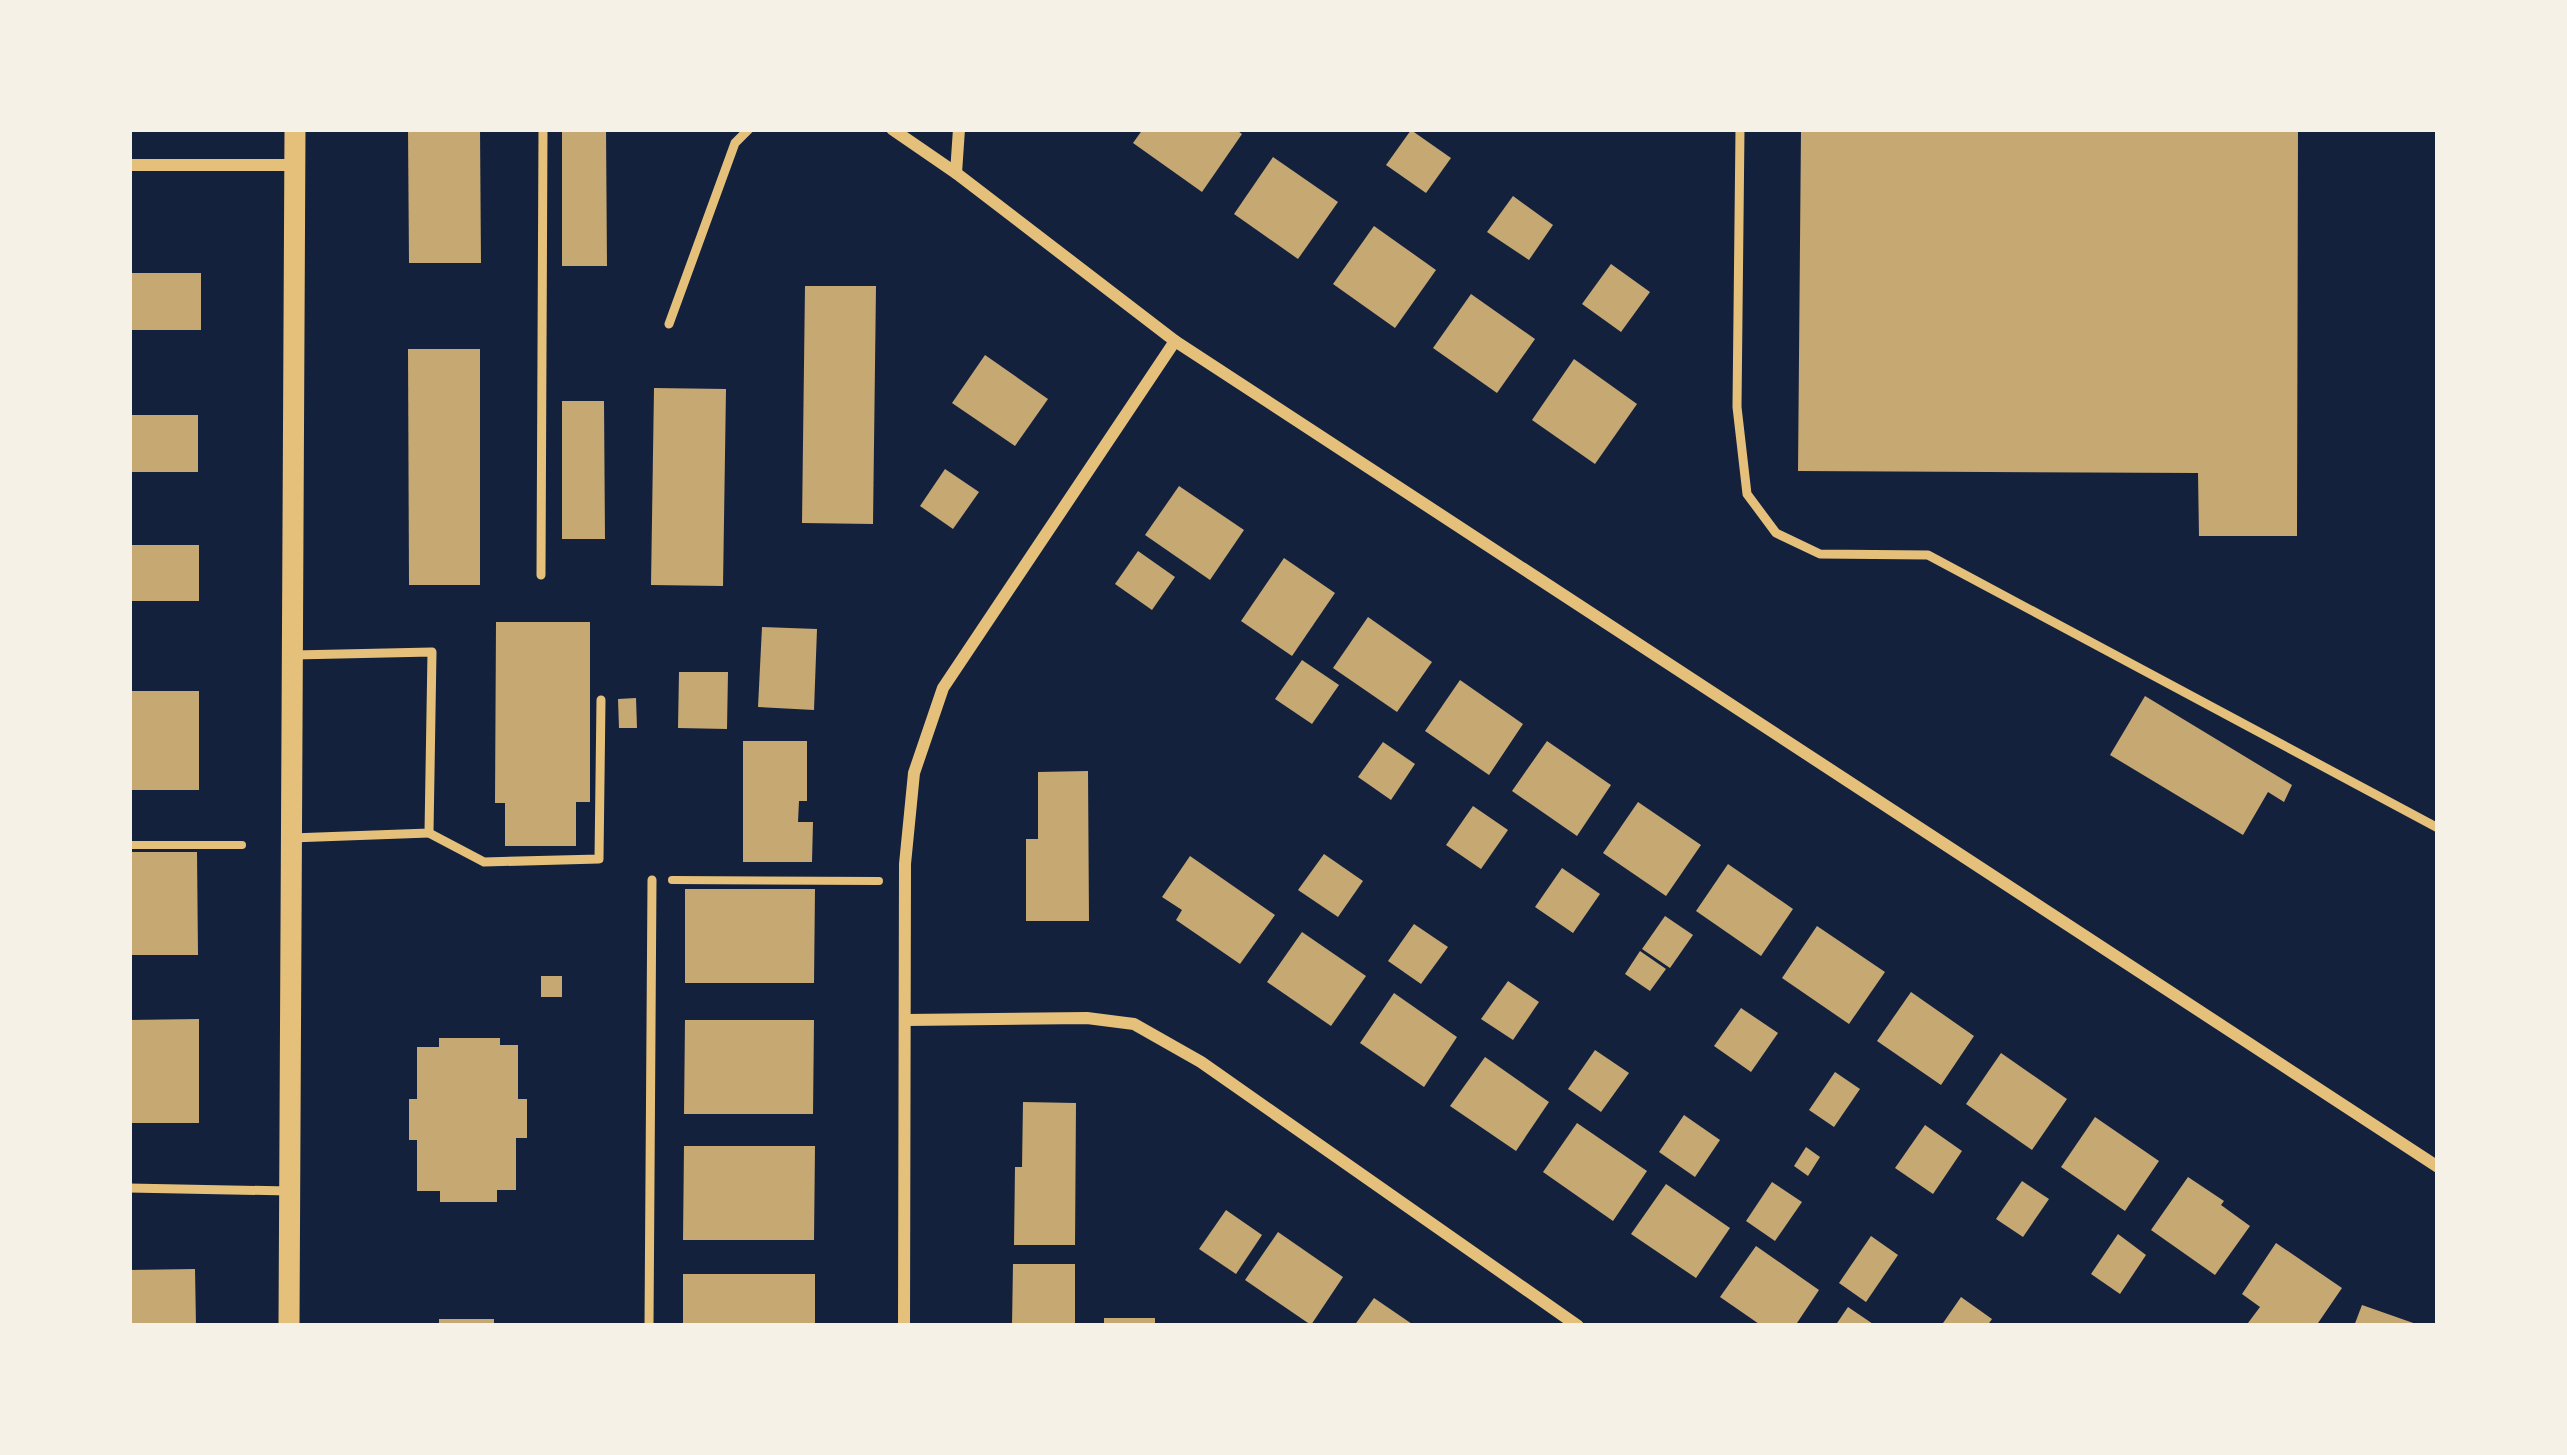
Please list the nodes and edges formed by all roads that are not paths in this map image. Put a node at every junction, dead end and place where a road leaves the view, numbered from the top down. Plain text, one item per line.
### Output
1 (295, 129) edge
2 (543, 129) edge
3 (748, 129) edge
4 (892, 129) edge
5 (958, 129) edge
6 (1739, 129) edge
7 (129, 165) edge
8 (295, 165) junction
9 (956, 173) junction
10 (669, 324) dead end
11 (1175, 341) junction
12 (541, 574) dead end
13 (291, 655) junction
14 (601, 700) dead end
15 (2438, 828) edge
16 (429, 833) junction
17 (291, 838) junction
18 (652, 880) road end
19 (906, 1020) junction
20 (2438, 1167) edge
21 (129, 1188) edge
22 (289, 1191) junction
23 (290, 1326) edge
24 (649, 1326) edge
25 (904, 1326) edge
26 (1578, 1326) edge

1 - 8 street
2 - 12 lane
3 - 10 lane
4 - 9 street
5 - 9 street
6 - 15 lane
7 - 8 street
8 - 13 street
9 - 11 street
11 - 19 street
11 - 20 street
13 - 16 lane
13 - 17 street
14 - 16 lane
16 - 17 lane
17 - 22 street
18 - 24 lane
19 - 25 street
19 - 26 street
21 - 22 lane
22 - 23 street

